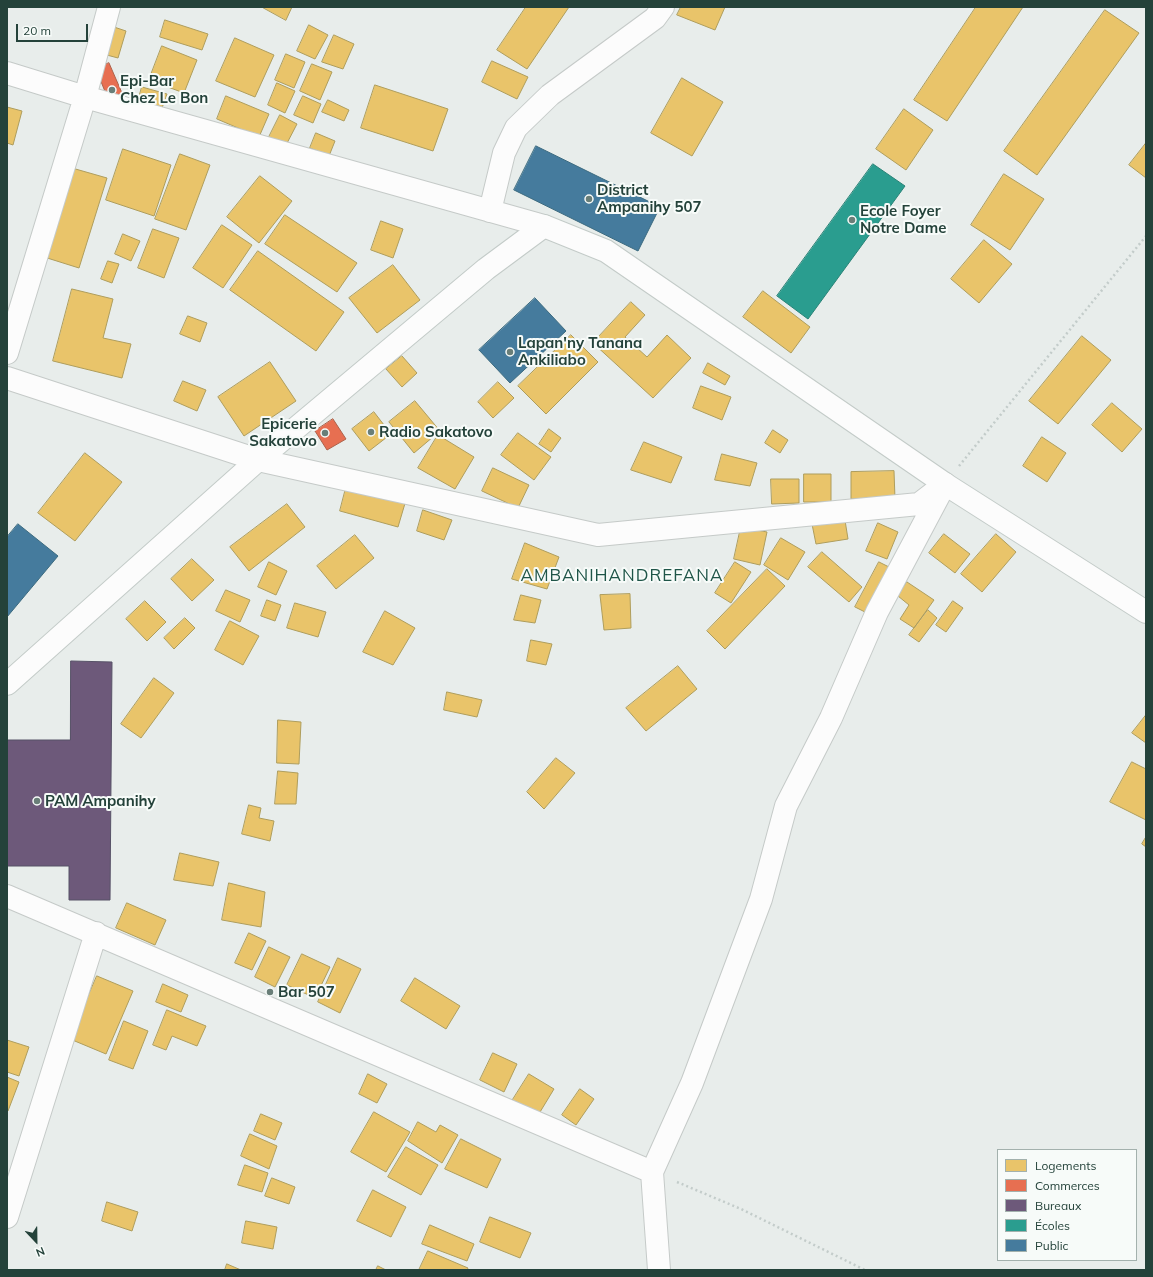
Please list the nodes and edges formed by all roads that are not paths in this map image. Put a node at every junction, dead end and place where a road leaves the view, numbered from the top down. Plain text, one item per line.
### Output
1 (109, 7) edge
2 (663, 7) edge
3 (7, 73) edge
4 (85, 97) junction
5 (490, 211) junction
6 (544, 226) junction
7 (7, 353) edge
8 (7, 378) edge
9 (258, 460) junction
10 (945, 484) junction
11 (1146, 612) edge
12 (7, 684) edge
13 (7, 896) edge
14 (96, 933) junction
15 (652, 1172) junction
16 (7, 1217) edge
17 (659, 1270) edge

1 - 4 street
2 - 5 street
3 - 4 street
4 - 5 street
4 - 7 street
5 - 6 street
6 - 9 street
6 - 10 street
8 - 9 street
9 - 10 street
9 - 12 street
10 - 11 street
10 - 15 street
13 - 14 street
14 - 15 street
14 - 16 street
15 - 17 street

